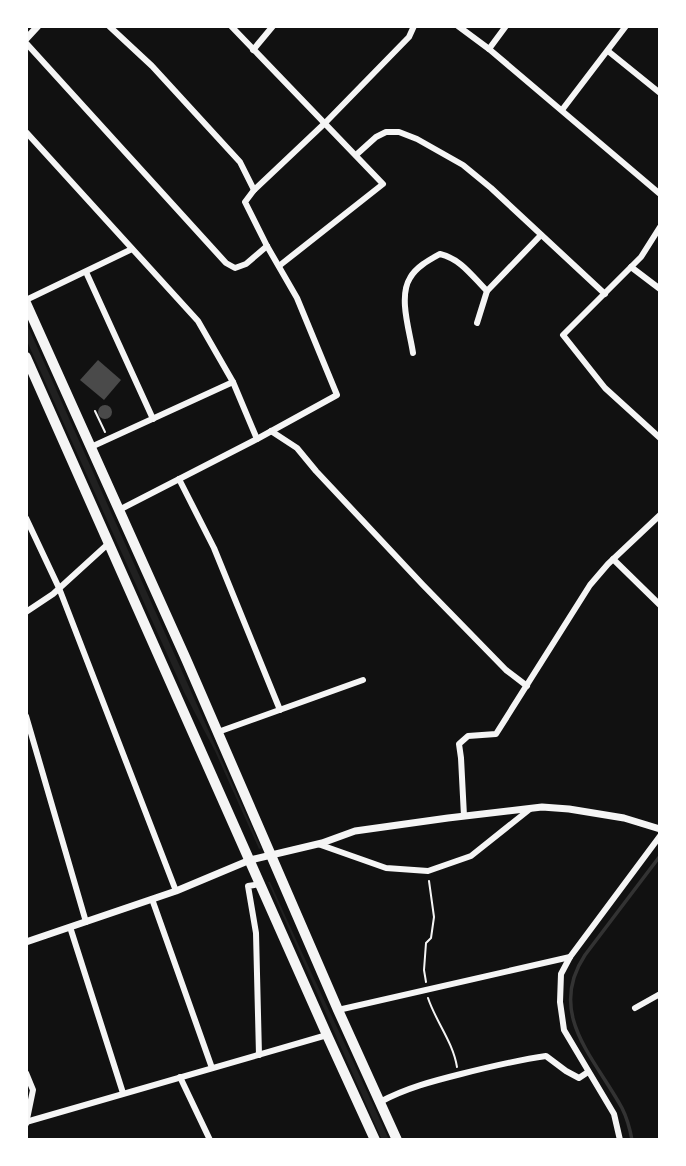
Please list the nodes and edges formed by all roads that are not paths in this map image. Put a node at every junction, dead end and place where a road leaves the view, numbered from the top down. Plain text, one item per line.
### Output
1 (38, 26) edge
2 (109, 26) edge
3 (231, 26) edge
4 (273, 26) edge
5 (414, 26) edge
6 (458, 26) edge
7 (506, 26) edge
8 (626, 26) edge
9 (26, 41) edge
10 (489, 49) junction
11 (253, 50) junction
12 (608, 51) junction
13 (660, 93) edge
14 (562, 110) junction
15 (325, 123) junction
16 (26, 132) edge
17 (356, 155) junction
18 (254, 190) junction
19 (660, 194) edge
20 (660, 227) edge
21 (541, 235) junction
22 (267, 246) junction
23 (132, 250) junction
24 (279, 265) junction
25 (631, 267) junction
26 (86, 272) junction
27 (660, 289) edge
28 (487, 291) junction
29 (606, 294) junction
30 (26, 302) edge
31 (477, 323) dead end
32 (413, 353) dead end
33 (26, 357) edge
34 (233, 382) junction
35 (153, 419) junction
36 (271, 431) junction
37 (660, 438) edge
38 (257, 439) junction
39 (91, 447) junction
40 (178, 480) junction
41 (119, 510) junction
42 (660, 515) edge
43 (26, 518) edge
44 (109, 543) junction
45 (612, 559) junction
46 (60, 588) junction
47 (660, 604) edge
48 (26, 612) edge
49 (363, 680) dead end
50 (527, 686) junction
51 (280, 710) junction
52 (26, 716) edge
53 (218, 732) junction
54 (530, 809) junction
55 (464, 816) junction
56 (660, 829) edge
57 (660, 836) edge
58 (318, 845) junction
59 (272, 855) junction
60 (250, 860) junction
61 (260, 884) junction
62 (176, 891) junction
63 (152, 899) junction
64 (86, 922) junction
65 (70, 927) junction
66 (26, 942) edge
67 (570, 957) junction
68 (660, 994) edge
69 (635, 1008) dead end
70 (338, 1010) junction
71 (327, 1035) junction
72 (259, 1055) junction
73 (212, 1068) junction
74 (588, 1072) junction
75 (26, 1073) edge
76 (180, 1077) junction
77 (123, 1093) junction
78 (380, 1102) junction
79 (26, 1123) edge
80 (210, 1140) edge
81 (375, 1140) edge
82 (397, 1140) edge
83 (620, 1140) edge

1 - 9 street
2 - 18 street
3 - 11 street
4 - 11 street
5 - 15 street
6 - 10 street
7 - 10 street
8 - 12 street
9 - 22 street
10 - 14 street
11 - 15 street
12 - 13 street
12 - 14 street
14 - 19 street
15 - 17 street
15 - 18 street
16 - 23 street
17 - 21 street
17 - 24 street
18 - 22 street
20 - 25 street
21 - 28 street
21 - 29 street
22 - 24 street
23 - 26 street
23 - 34 street
24 - 36 street
25 - 27 street
25 - 29 street
26 - 30 street
26 - 35 street
28 - 31 street
28 - 32 street
29 - 37 street
30 - 39 highway
33 - 44 highway
34 - 35 street
34 - 38 street
35 - 39 street
36 - 38 street
36 - 50 street
38 - 40 street
39 - 41 highway
40 - 41 street
40 - 51 street
41 - 53 highway
42 - 45 street
43 - 46 street
44 - 46 street
44 - 60 highway
45 - 47 street
45 - 50 street
46 - 48 street
46 - 62 street
49 - 51 street
50 - 55 street
51 - 53 street
52 - 64 street
53 - 59 highway
54 - 55 street
54 - 56 street
54 - 58 street
55 - 58 street
57 - 67 street
58 - 59 street
59 - 60 street
59 - 70 highway
60 - 61 highway
60 - 62 street
61 - 71 highway
61 - 72 street
62 - 63 street
63 - 64 street
63 - 73 street
64 - 65 street
65 - 66 street
65 - 77 street
67 - 70 street
67 - 74 street
68 - 69 street
70 - 78 highway
71 - 72 street
71 - 81 highway
72 - 73 street
73 - 76 street
74 - 78 street
74 - 83 street
75 - 79 street
76 - 77 street
76 - 80 street
77 - 79 street
78 - 82 highway

